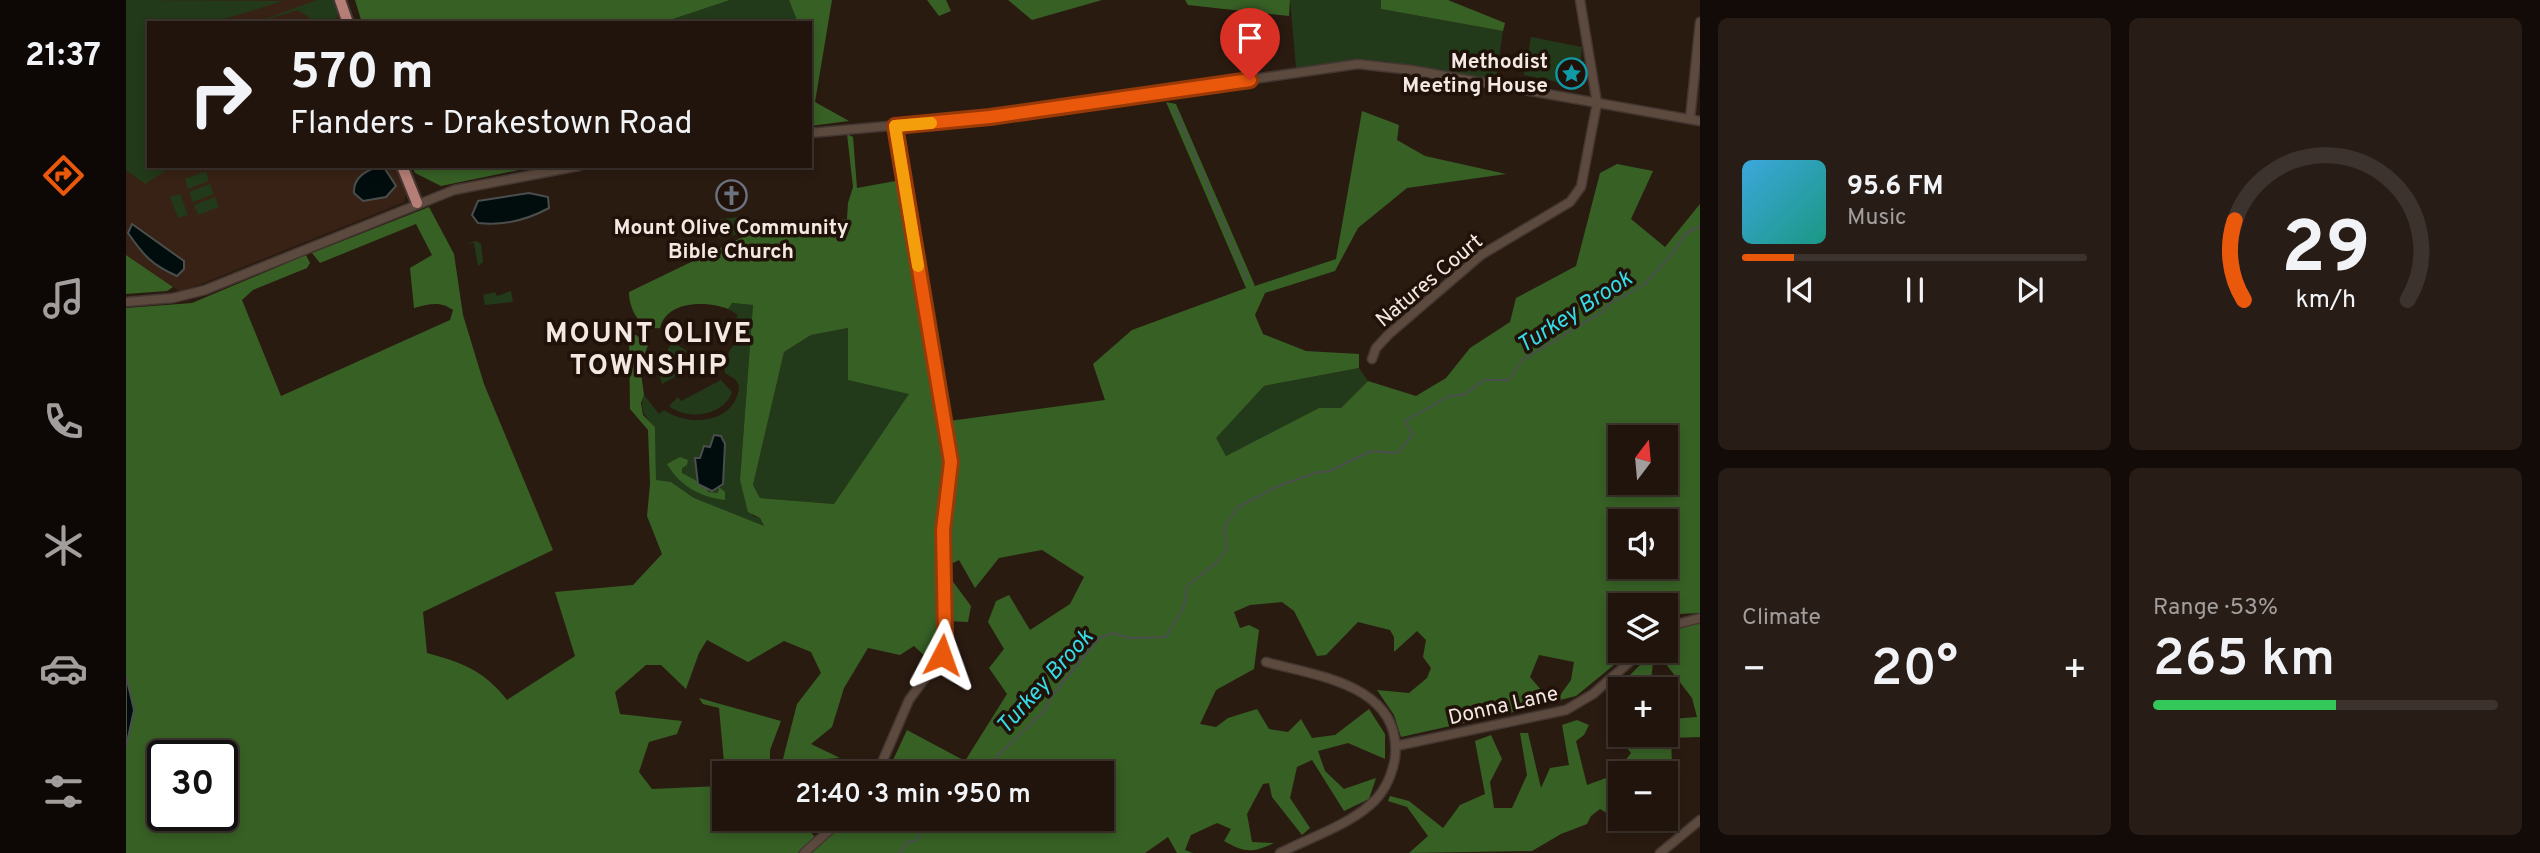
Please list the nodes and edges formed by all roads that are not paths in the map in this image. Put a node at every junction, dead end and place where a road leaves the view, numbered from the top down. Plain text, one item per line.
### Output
1 (340, 0) edge
2 (1580, 0) edge
3 (347, 21) edge
4 (1700, 22) edge
5 (1597, 103) junction
6 (1690, 119) junction
7 (1700, 121) edge
8 (895, 126) junction
9 (812, 132) edge
10 (403, 168) edge
11 (567, 168) edge
12 (417, 203) junction
13 (126, 302) edge
14 (1372, 359) dead end
15 (1700, 618) edge
16 (1678, 624) edge
17 (1266, 662) dead end
18 (1628, 663) edge
19 (1396, 746) junction
20 (883, 761) edge
21 (1700, 820) edge
22 (829, 831) edge
23 (804, 853) edge
24 (1280, 853) edge
25 (1660, 853) edge

1 - 3 main road
2 - 5 street, Natures Court
4 - 6 street
5 - 6 street
5 - 8 street
5 - 14 street, Natures Court
6 - 7 street
8 - 9 street
8 - 20 street
10 - 12 main road
11 - 12 street
12 - 13 street
15 - 16 street
17 - 19 street
18 - 19 street, Donna Lane
19 - 24 street
21 - 25 street
22 - 23 street

